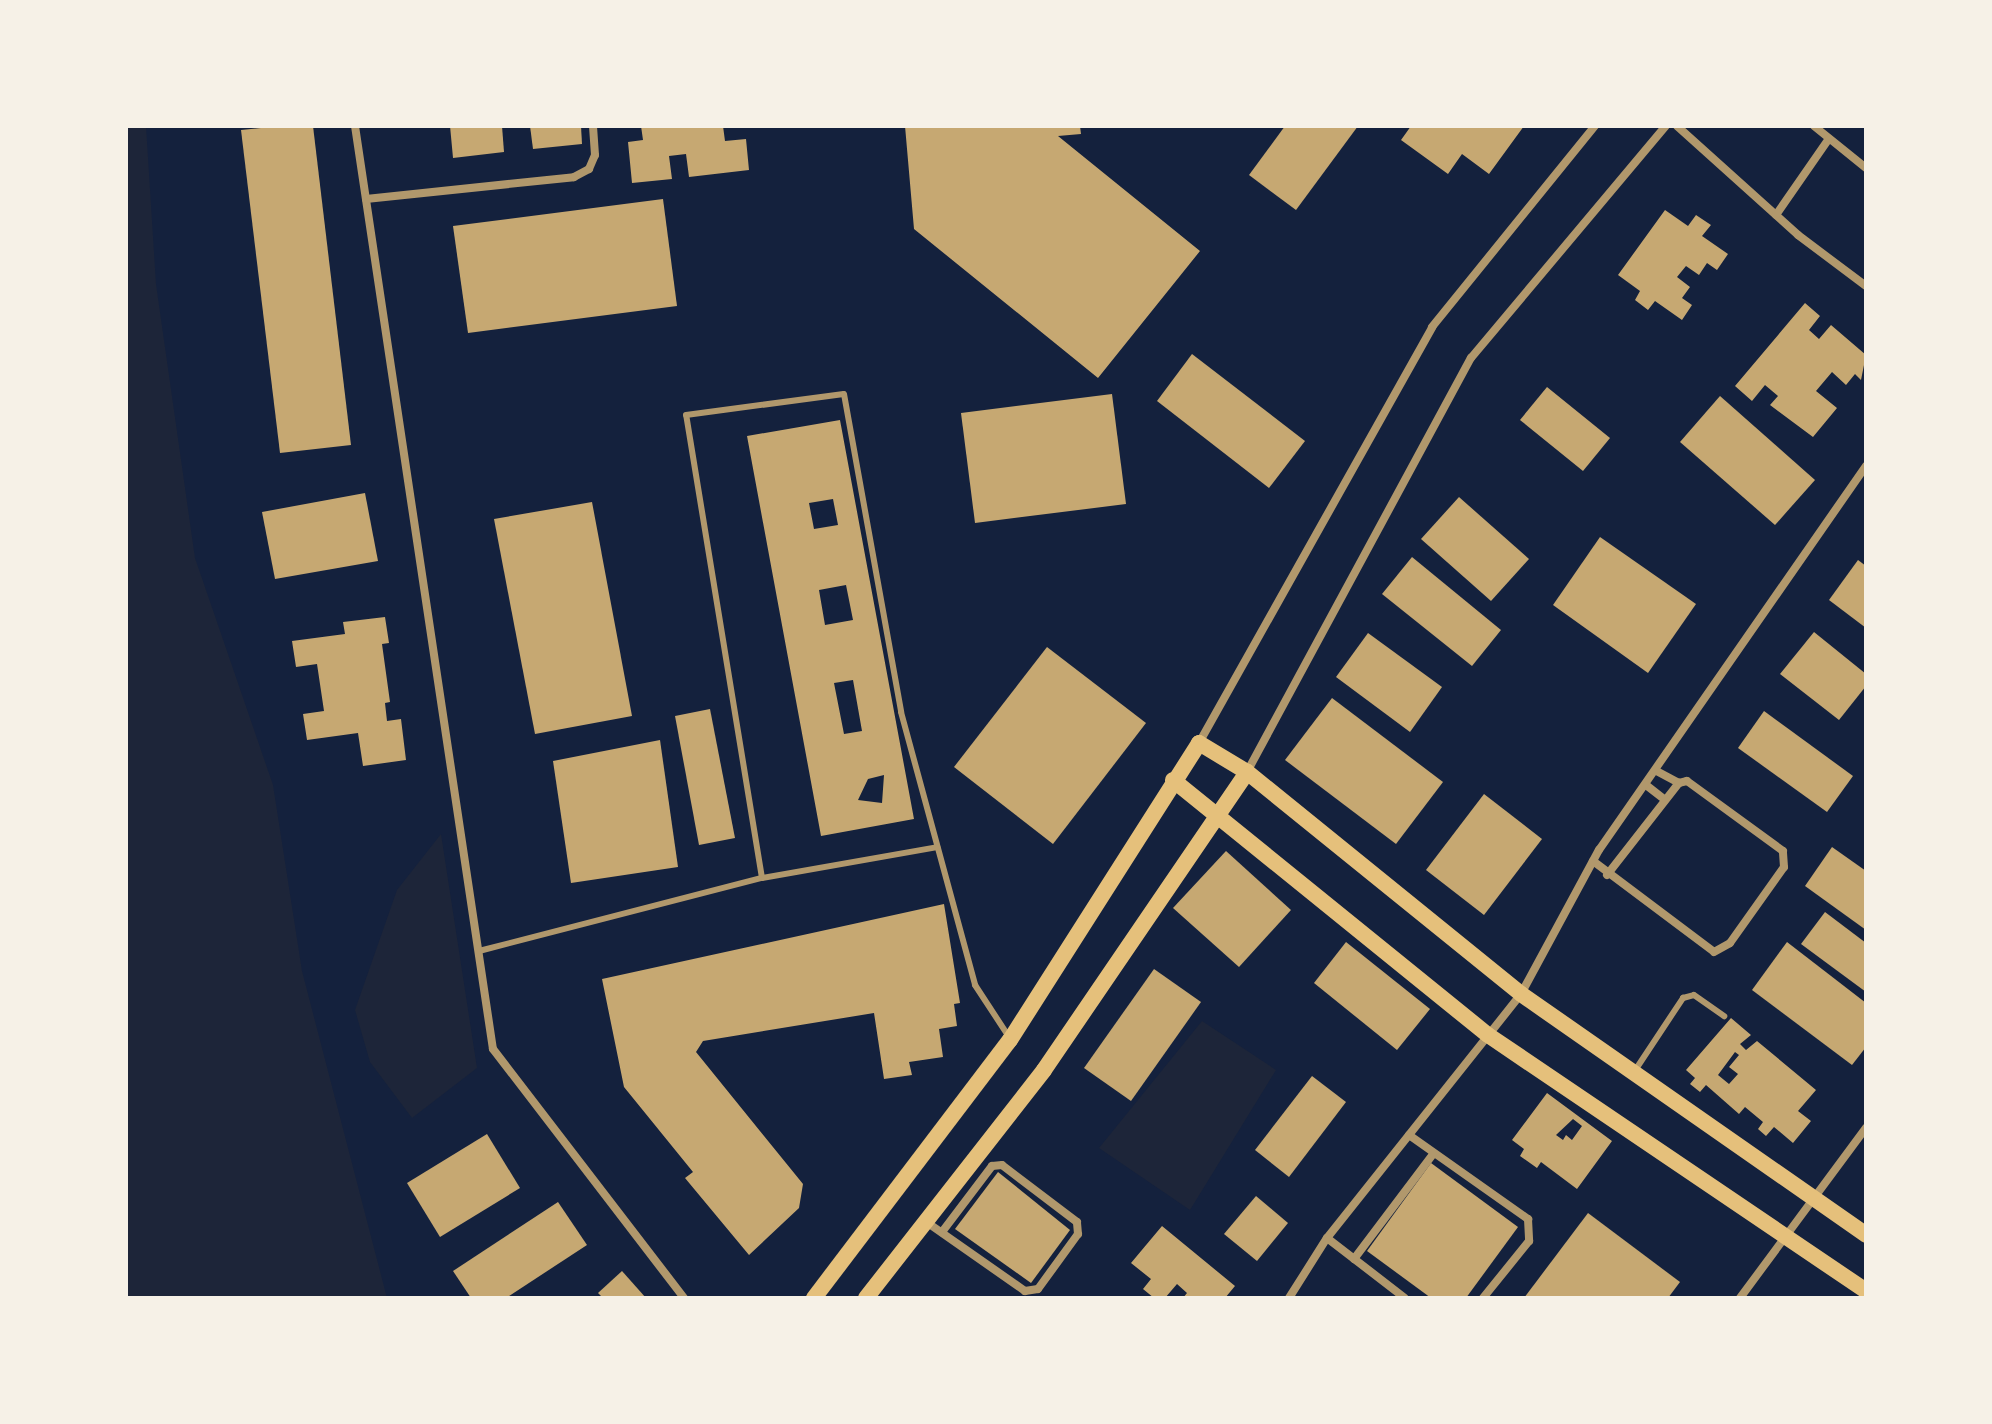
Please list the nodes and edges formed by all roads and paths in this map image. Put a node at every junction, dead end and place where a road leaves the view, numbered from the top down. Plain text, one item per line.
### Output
1 (355, 126) edge
2 (593, 126) edge
3 (1595, 126) edge
4 (1666, 126) edge
5 (1677, 126) edge
6 (1814, 126) edge
7 (1828, 140) junction
8 (1866, 168) edge
9 (366, 199) junction
10 (1776, 215) junction
11 (1866, 286) edge
12 (1866, 466) edge
13 (1199, 743) junction
14 (1656, 771) junction
15 (1247, 772) junction
16 (1173, 780) junction
17 (1679, 783) junction
18 (1646, 785) junction
19 (1664, 799) junction
20 (1216, 816) junction
21 (937, 847) junction
22 (1599, 850) junction
23 (1593, 861) junction
24 (1616, 863) junction
25 (1607, 875) junction
26 (762, 878) junction
27 (479, 951) junction
28 (1521, 994) junction
29 (1724, 1016) dead end
30 (1488, 1035) junction
31 (1010, 1040) junction
32 (1634, 1072) junction
33 (1866, 1128) edge
34 (1409, 1135) junction
35 (1433, 1154) junction
36 (1814, 1196) junction
37 (924, 1221) junction
38 (942, 1232) junction
39 (1784, 1235) junction
40 (1866, 1235) edge
41 (1327, 1238) junction
42 (1354, 1259) junction
43 (1866, 1291) edge
44 (684, 1298) edge
45 (814, 1298) edge
46 (866, 1298) edge
47 (1289, 1298) edge
48 (1405, 1298) edge
49 (1483, 1298) edge
50 (1740, 1298) edge

1 - 9 street
2 - 9 street
3 - 13 street
4 - 15 street
5 - 10 street
6 - 7 street
7 - 8 street
7 - 10 street
9 - 27 street
10 - 11 street
12 - 14 street
13 - 15 main road
13 - 16 main road
14 - 17 street
14 - 18 street
15 - 20 main road
15 - 28 main road
16 - 20 main road
16 - 31 main road
17 - 19 street
17 - 25 street
18 - 19 street
18 - 22 street
19 - 24 street
20 - 30 main road
20 - 37 main road
21 - 26 lane
21 - 26 lane
21 - 31 lane
22 - 23 street
22 - 24 street
23 - 25 street
23 - 28 street
24 - 25 street
26 - 27 lane
27 - 44 street
28 - 30 street
28 - 32 main road
29 - 32 lane
30 - 34 street
30 - 39 main road
31 - 45 main road
32 - 36 main road
33 - 36 street
34 - 35 street
34 - 41 street
35 - 42 street
35 - 49 street
36 - 39 street
36 - 40 main road
37 - 38 street
37 - 46 main road
38 - 38 street
39 - 43 main road
39 - 50 street
41 - 42 street
41 - 47 street
42 - 48 street

